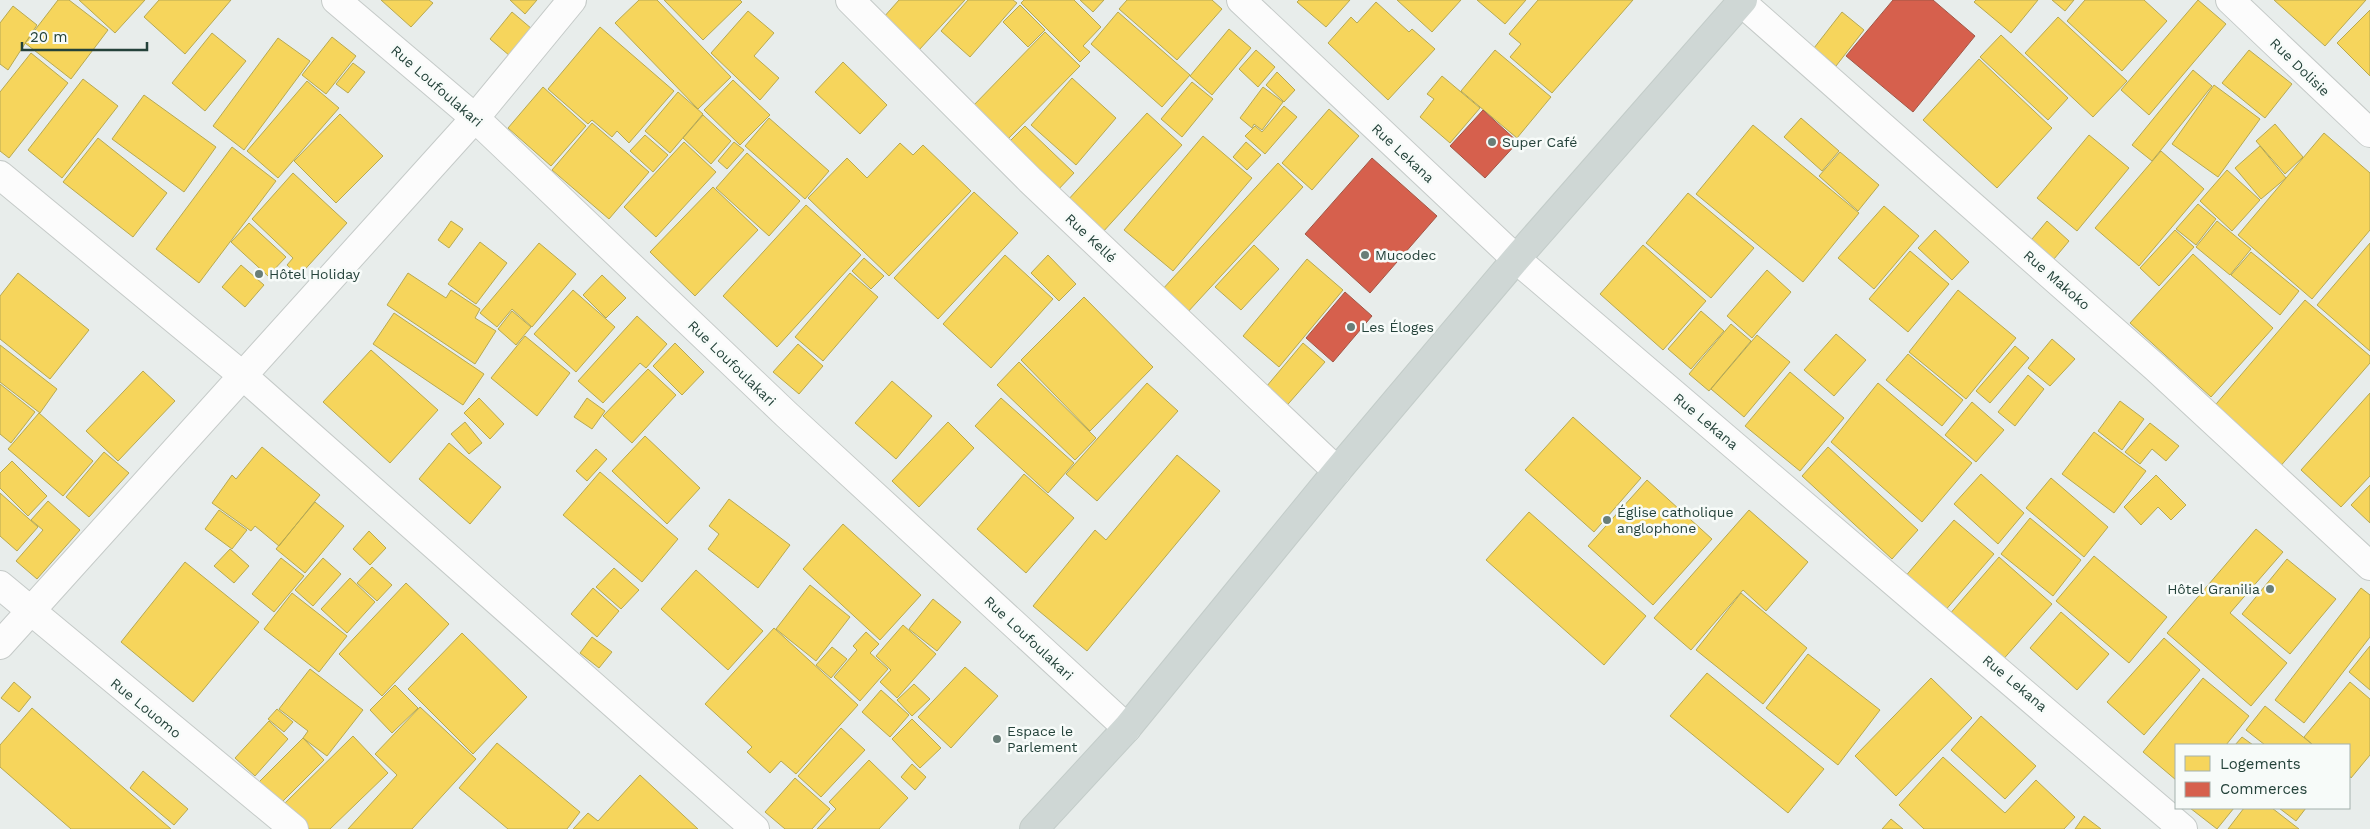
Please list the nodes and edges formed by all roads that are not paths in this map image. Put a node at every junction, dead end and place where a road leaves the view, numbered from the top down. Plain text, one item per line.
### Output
1 (336, 0) edge
2 (572, 0) edge
3 (850, 0) edge
4 (1241, 0) edge
5 (2230, 0) edge
6 (1741, 1) edge
7 (475, 118) junction
8 (2370, 133) edge
9 (0, 175) edge
10 (1516, 259) junction
11 (242, 375) junction
12 (1337, 471) junction
13 (2370, 566) edge
14 (0, 585) edge
15 (31, 612) junction
16 (0, 646) edge
17 (1127, 728) junction
18 (294, 829) edge
19 (755, 829) edge
20 (1034, 829) edge
21 (2183, 829) edge

1 - 7 street, Rue Loufoulakari
2 - 7 street
3 - 12 street, Rue Kellé
4 - 10 street, Rue Lekana
5 - 8 street, Rue Dolisie
6 - 10 main road
6 - 13 street, Rue Makoko
7 - 11 street
7 - 17 street, Rue Loufoulakari
9 - 11 street
10 - 12 main road
10 - 21 street, Rue Lekana
11 - 15 street
11 - 19 street
12 - 17 main road
14 - 15 street, Rue Louomo
15 - 16 street
15 - 18 street, Rue Louomo
17 - 20 main road

